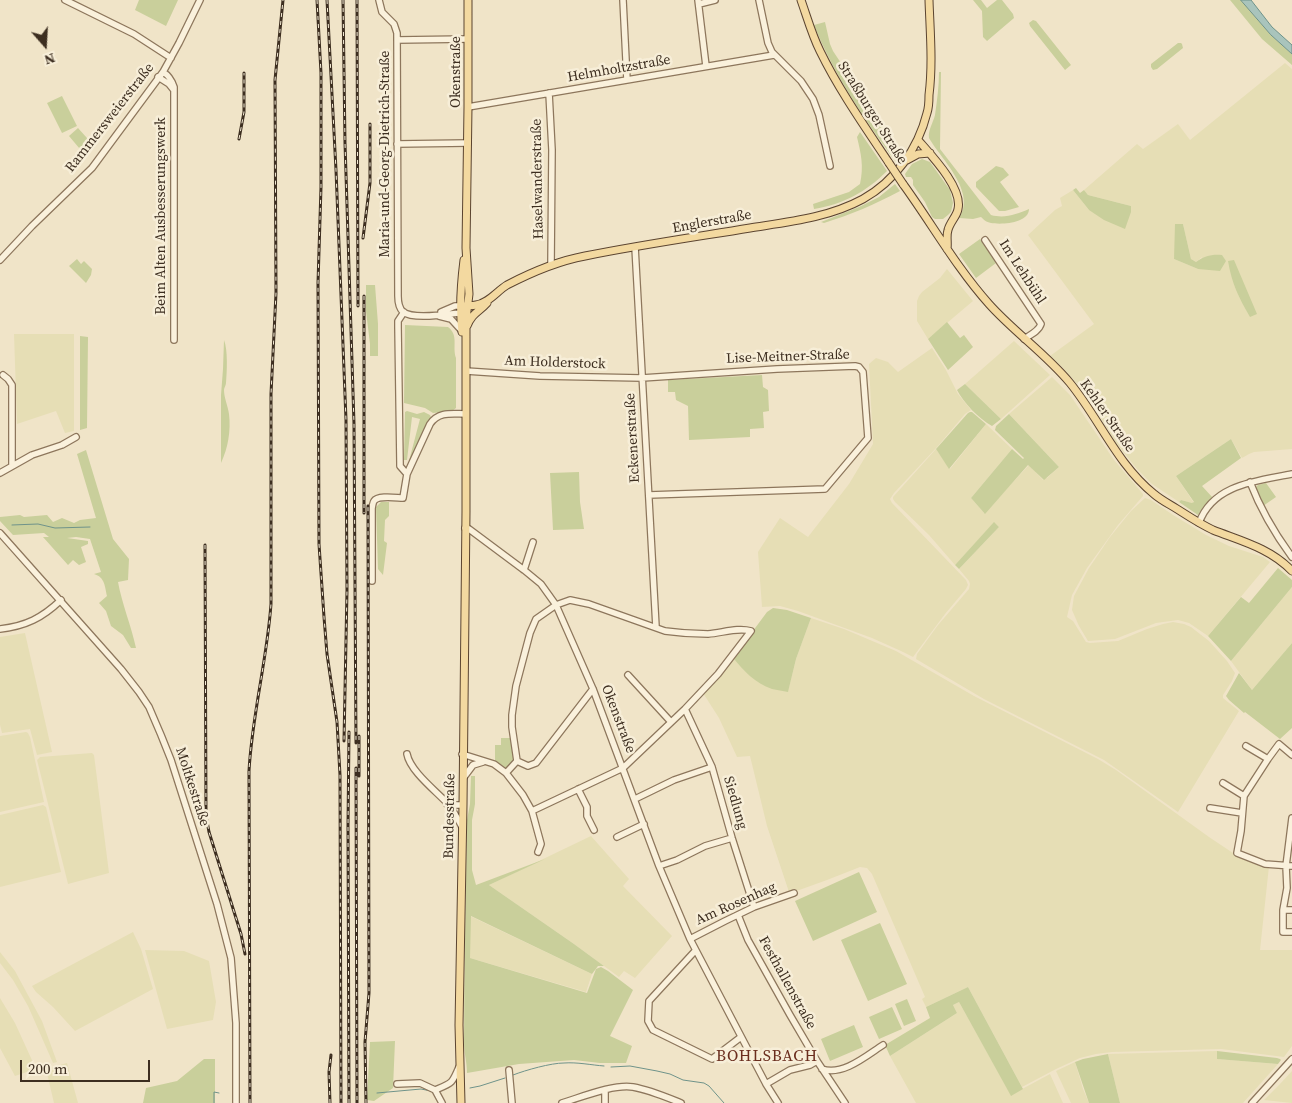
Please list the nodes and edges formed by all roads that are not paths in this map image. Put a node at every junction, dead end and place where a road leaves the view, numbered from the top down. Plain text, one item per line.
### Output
1 (200, 0) edge
2 (379, 0) edge
3 (468, 0) edge
4 (622, 0) edge
5 (715, 0) edge
6 (758, 0) edge
7 (801, 0) edge
8 (929, 0) edge
9 (68, 1) edge
10 (699, 2) edge
11 (468, 39) junction
12 (397, 40) junction
13 (774, 55) junction
14 (171, 58) junction
15 (706, 66) junction
16 (163, 72) junction
17 (158, 77) junction
18 (627, 80) junction
19 (174, 91) junction
20 (549, 93) junction
21 (468, 107) junction
22 (918, 140) junction
23 (468, 143) junction
24 (397, 144) junction
25 (930, 153) junction
26 (906, 160) junction
27 (830, 166) dead end
28 (950, 223) junction
29 (935, 232) junction
30 (986, 240) dead end
31 (635, 247) junction
32 (466, 248) junction
33 (947, 249) junction
34 (0, 260) edge
35 (551, 264) junction
36 (469, 294) junction
37 (490, 298) junction
38 (464, 309) junction
39 (404, 312) junction
40 (475, 312) junction
41 (434, 315) junction
42 (464, 331) junction
43 (1024, 339) junction
44 (174, 340) dead end
45 (466, 371) junction
46 (3, 375) dead end
47 (642, 378) junction
48 (466, 414) junction
49 (74, 439) dead end
50 (12, 466) junction
51 (0, 472) edge
52 (407, 474) junction
53 (1292, 474) edge
54 (1250, 482) junction
55 (649, 496) junction
56 (1199, 523) junction
57 (465, 528) junction
58 (0, 533) edge
59 (533, 542) dead end
60 (1292, 556) edge
61 (524, 570) junction
62 (1292, 571) edge
63 (372, 580) dead end
64 (61, 600) junction
65 (556, 605) junction
66 (656, 627) junction
67 (0, 629) edge
68 (628, 675) dead end
69 (593, 689) junction
70 (685, 709) junction
71 (671, 722) junction
72 (1246, 746) dead end
73 (407, 754) dead end
74 (462, 754) junction
75 (1292, 755) edge
76 (1268, 759) junction
77 (485, 761) junction
78 (517, 761) junction
79 (712, 767) junction
80 (623, 768) junction
81 (506, 773) junction
82 (463, 778) junction
83 (1223, 783) dead end
84 (578, 789) junction
85 (1244, 796) junction
86 (635, 799) junction
87 (447, 804) junction
88 (463, 805) junction
89 (1210, 808) dead end
90 (532, 811) junction
91 (1242, 813) junction
92 (1292, 818) edge
93 (644, 824) junction
94 (462, 827) junction
95 (594, 830) dead end
96 (617, 837) dead end
97 (732, 838) junction
98 (538, 852) dead end
99 (659, 866) junction
100 (1289, 866) edge
101 (1289, 889) edge
102 (794, 893) dead end
103 (754, 907) junction
104 (1283, 910) junction
105 (1292, 910) edge
106 (738, 915) junction
107 (1292, 932) edge
108 (690, 939) junction
109 (695, 952) junction
110 (741, 1038) junction
111 (883, 1045) dead end
112 (1292, 1058) edge
113 (817, 1061) junction
114 (460, 1066) junction
115 (822, 1068) junction
116 (509, 1070) dead end
117 (397, 1084) dead end
118 (766, 1084) junction
119 (435, 1090) junction
120 (605, 1090) junction
121 (236, 1103) edge
122 (442, 1103) edge
123 (461, 1103) edge
124 (512, 1103) edge
125 (562, 1103) edge
126 (605, 1103) edge
127 (681, 1103) edge
128 (778, 1103) edge
129 (845, 1103) edge
130 (1252, 1103) edge

1 - 14 street, Rammersweierstraße
2 - 12 street, Maria-und-Georg-Dietrich-Straße
3 - 11 main road, Okenstraße
4 - 18 street
5 - 10 street
6 - 13 street
7 - 29 main road, Straßburger Straße, bridge
8 - 22 main road, Englerstraße
9 - 14 street
10 - 15 street
11 - 12 street
11 - 21 main road, Okenstraße
12 - 24 street, Maria-und-Georg-Dietrich-Straße
13 - 15 street, Helmholtzstraße
13 - 27 street
14 - 16 street, Rammersweierstraße
15 - 18 street, Helmholtzstraße
16 - 17 street, Rammersweierstraße
16 - 19 street
17 - 19 street
17 - 34 street, Rammersweierstraße
18 - 20 street, Helmholtzstraße
19 - 44 street, Beim Alten Ausbesserungswerk
20 - 21 street, Helmholtzstraße
20 - 35 street, Haselwanderstraße
21 - 23 main road, Okenstraße
22 - 25 main road
22 - 26 main road, Englerstraße
23 - 24 street
23 - 32 main road, Okenstraße
24 - 39 street, Maria-und-Georg-Dietrich-Straße
25 - 26 main road
25 - 28 main road
26 - 31 main road, Englerstraße
28 - 29 main road
28 - 33 main road
29 - 33 main road, Kehler Straße
30 - 43 street, Im Lehbühl
31 - 35 main road, Englerstraße
31 - 47 street, Eckenerstraße
32 - 36 main road, Okenstraße
32 - 38 main road, Okenstraße
33 - 43 main road, Kehler Straße
35 - 37 main road, Englerstraße
36 - 37 main road
36 - 38 main road, Okenstraße
37 - 38 main road, Englerstraße
37 - 40 main road, Englerstraße
38 - 40 main road
38 - 41 street
38 - 42 main road, Okenstraße
39 - 41 street
39 - 52 street, Maria-und-Georg-Dietrich-Straße
40 - 42 main road, Englerstraße
41 - 42 street
42 - 45 main road, Okenstraße
43 - 56 main road, Kehler Straße
45 - 47 street, Am Holderstock
45 - 48 main road, Okenstraße
46 - 50 street
47 - 55 street, Eckenerstraße
47 - 55 street, Lise-Meitner-Straße
48 - 52 street
48 - 57 main road, Okenstraße
49 - 50 street
50 - 51 street
52 - 63 street
53 - 54 street
54 - 56 street
54 - 60 street
55 - 66 street, Eckenerstraße
56 - 62 main road, Kehler Straße
57 - 61 street, Okenstraße
57 - 74 main road, Bundesstraße
58 - 64 street, Moltkestraße
59 - 61 street
61 - 65 street, Okenstraße
64 - 67 street
64 - 121 street, Moltkestraße
65 - 66 street
65 - 69 street, Okenstraße
65 - 78 street
66 - 70 street
68 - 71 street
69 - 78 street
69 - 80 street, Okenstraße
70 - 71 street
70 - 79 street, Siedlung
71 - 80 street
72 - 76 street
73 - 87 street
74 - 77 street
74 - 82 main road, Bundesstraße
75 - 76 street
76 - 85 street
77 - 81 street
77 - 82 street
78 - 81 street
79 - 86 street
79 - 97 street, Siedlung
80 - 84 street
80 - 86 street, Okenstraße
81 - 90 street
82 - 88 main road, Bundesstraße
83 - 85 street
84 - 90 street
84 - 95 street
85 - 91 street
86 - 93 street, Okenstraße
87 - 88 street
87 - 94 street
88 - 94 main road, Bundesstraße
89 - 91 street
90 - 98 street
91 - 100 street
92 - 100 street
93 - 96 street
93 - 99 street, Okenstraße
94 - 114 main road, Bundesstraße
97 - 99 street
97 - 103 street, Siedlung
99 - 108 street, Okenstraße
100 - 101 street
101 - 104 street
102 - 103 street, Am Rosenhag
103 - 106 street, Am Rosenhag
104 - 105 street
104 - 107 street
106 - 108 street, Am Rosenhag
106 - 113 street, Festhallenstraße
108 - 109 street, Okenstraße
109 - 110 street, Okenstraße
109 - 110 street
110 - 118 street, Okenstraße
111 - 115 street
112 - 130 street
113 - 115 street, Festhallenstraße
113 - 118 street
114 - 119 street
114 - 123 main road, Bundesstraße
115 - 129 street, Festhallenstraße
116 - 124 street
117 - 119 street
118 - 128 street, Okenstraße
119 - 122 street
120 - 125 street
120 - 126 street
120 - 127 street

